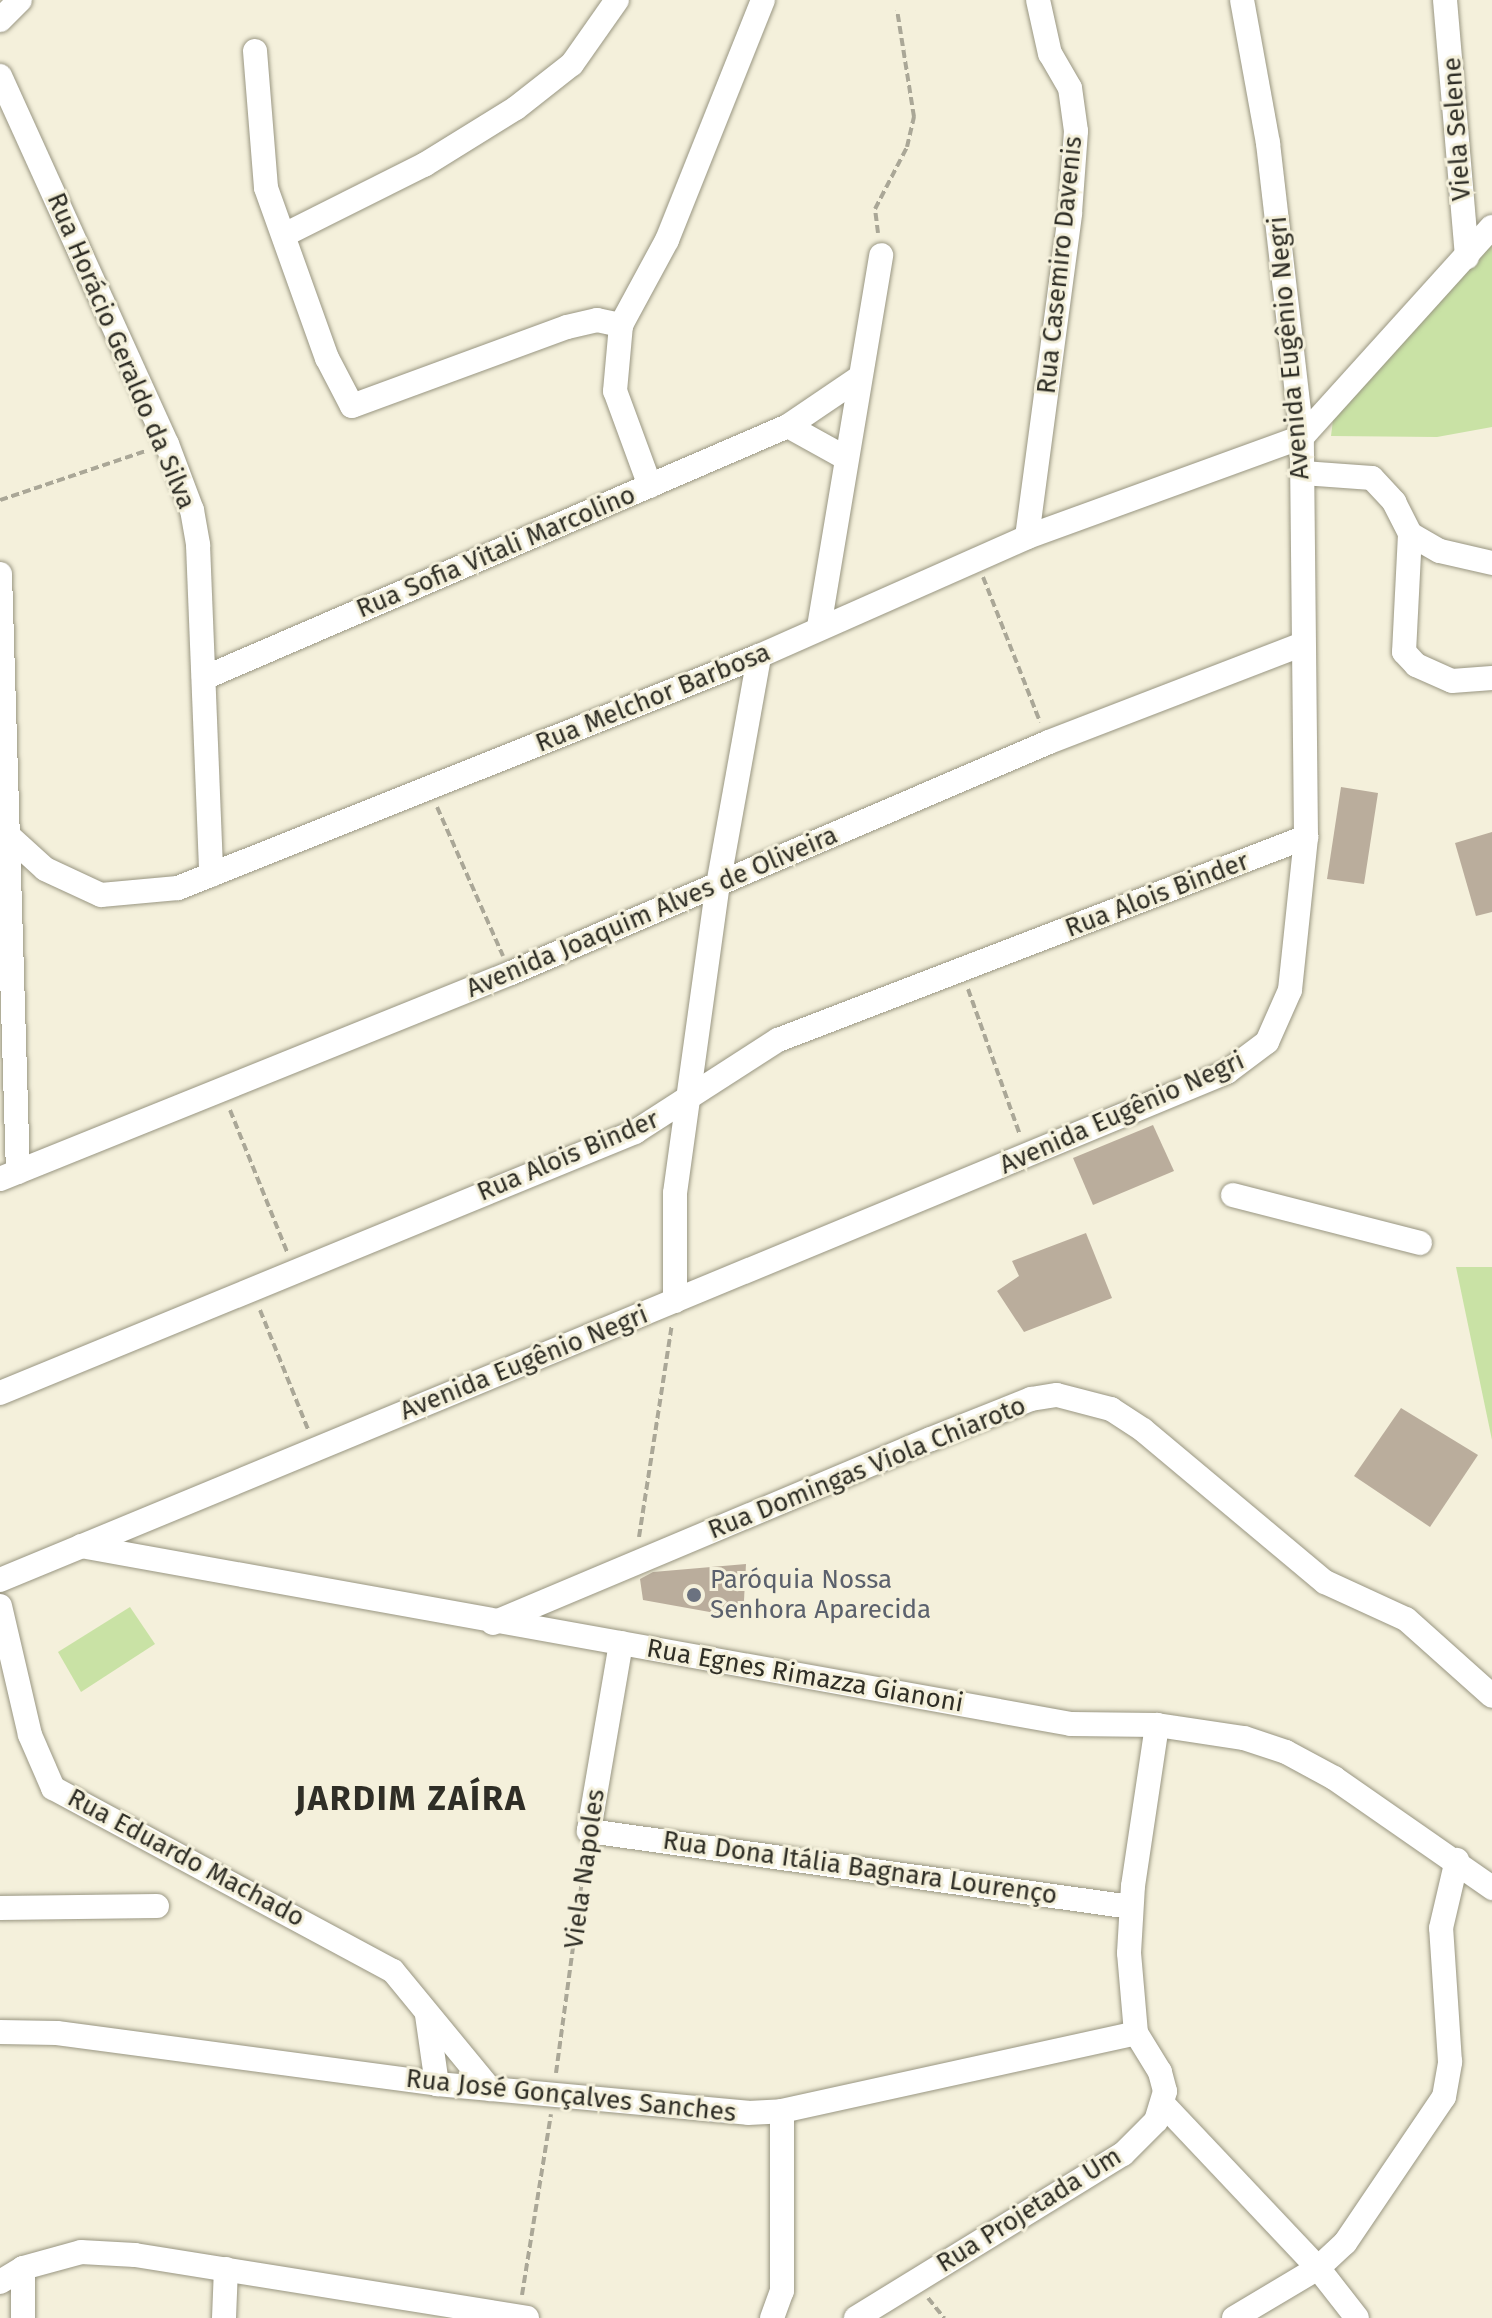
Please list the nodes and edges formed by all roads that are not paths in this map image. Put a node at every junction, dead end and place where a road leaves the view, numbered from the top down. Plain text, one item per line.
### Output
1 (20, 0) edge
2 (617, 0) edge
3 (763, 0) edge
4 (1038, 0) edge
5 (1242, 0) edge
6 (1445, 0) edge
7 (0, 20) edge
8 (255, 51) dead end
9 (0, 76) edge
10 (1492, 227) edge
11 (284, 235) junction
12 (881, 255) road end
13 (1467, 257) junction
14 (621, 325) junction
15 (859, 378) junction
16 (788, 426) junction
17 (1302, 437) junction
18 (844, 457) junction
19 (1303, 473) junction
20 (650, 486) junction
21 (1410, 534) junction
22 (1027, 537) junction
23 (1492, 563) edge
24 (0, 574) edge
25 (819, 627) junction
26 (1303, 644) junction
27 (759, 656) junction
28 (204, 678) junction
29 (1492, 678) edge
30 (10, 837) junction
31 (1306, 837) junction
32 (211, 875) junction
33 (718, 885) junction
34 (689, 1097) junction
35 (9, 1175) edge
36 (1233, 1195) dead end
37 (1420, 1243) dead end
38 (675, 1301) junction
39 (0, 1393) edge
40 (81, 1546) junction
41 (0, 1580) edge
42 (0, 1606) edge
43 (493, 1623) junction
44 (621, 1643) junction
45 (1492, 1696) edge
46 (1157, 1725) junction
47 (589, 1831) joint
48 (1457, 1860) junction
49 (1492, 1888) edge
50 (157, 1906) dead end
51 (1131, 1907) junction
52 (0, 1908) edge
53 (427, 2015) junction
54 (0, 2032) edge
55 (1136, 2033) junction
56 (437, 2084) junction
57 (490, 2089) junction
58 (1163, 2104) junction
59 (782, 2111) junction
60 (23, 2268) junction
61 (1318, 2268) junction
62 (226, 2269) junction
63 (0, 2282) edge
64 (523, 2317) edge
65 (23, 2318) edge
66 (224, 2318) edge
67 (772, 2318) edge
68 (856, 2318) edge
69 (1234, 2318) edge
70 (1357, 2318) edge

1 - 7 street
2 - 11 street
3 - 14 street
4 - 22 street, Rua Casemiro Davenis
5 - 17 street, Avenida Eugênio Negri
6 - 13 street, Viela Selene
8 - 11 street
9 - 28 street, Rua Horácio Geraldo da Silva
10 - 13 street
11 - 14 street
12 - 15 street
13 - 17 street
14 - 20 street
15 - 16 street, Rua Sofia Vitali Marcolino
15 - 18 street
16 - 18 street
16 - 20 street, Rua Sofia Vitali Marcolino
17 - 19 street, Avenida Eugênio Negri
17 - 22 street, Rua Melchor Barbosa
18 - 25 street
19 - 21 street
19 - 26 street, Avenida Eugênio Negri
20 - 28 street, Rua Sofia Vitali Marcolino
21 - 23 street
21 - 29 street
22 - 25 street, Rua Melchor Barbosa
24 - 30 street
25 - 27 street, Rua Melchor Barbosa
26 - 31 street, Avenida Eugênio Negri
26 - 33 street, Avenida Joaquim Alves de Oliveira
27 - 32 street, Rua Melchor Barbosa
27 - 33 street
28 - 32 street, Rua Horácio Geraldo da Silva
30 - 32 street, Rua Melchor Barbosa
30 - 35 street
31 - 34 street, Rua Alois Binder
31 - 38 street, Avenida Eugênio Negri
33 - 34 street
33 - 35 street, Avenida Joaquim Alves de Oliveira
34 - 38 street
34 - 39 street, Rua Alois Binder
36 - 37 street
38 - 40 street, Avenida Eugênio Negri
40 - 41 street, Avenida Eugênio Negri
40 - 43 street, Rua Egnes Rimazza Gianoni
42 - 53 street, Rua Eduardo Machado
43 - 44 street, Rua Egnes Rimazza Gianoni
43 - 45 street, Rua Domingas Viola Chiaroto
44 - 46 street, Rua Egnes Rimazza Gianoni
44 - 47 street, Viela Napoles
46 - 48 street, Rua Egnes Rimazza Gianoni
46 - 51 street
47 - 51 street, Rua Dona Itália Bagnara Lourenço
48 - 49 street, Rua Egnes Rimazza Gianoni
48 - 61 street
50 - 52 street
51 - 55 street
53 - 56 street, Rua Eduardo Machado
53 - 57 street, Rua Eduardo Machado
54 - 56 street, Rua José Gonçalves Sanches
55 - 58 street
55 - 59 street, Rua José Gonçalves Sanches
56 - 57 street, Rua José Gonçalves Sanches
57 - 59 street, Rua José Gonçalves Sanches
58 - 61 street
58 - 68 street, Rua Projetada Um
59 - 67 street
60 - 62 street
60 - 63 street
60 - 65 street
61 - 69 street
61 - 70 street
62 - 64 street
62 - 66 street

